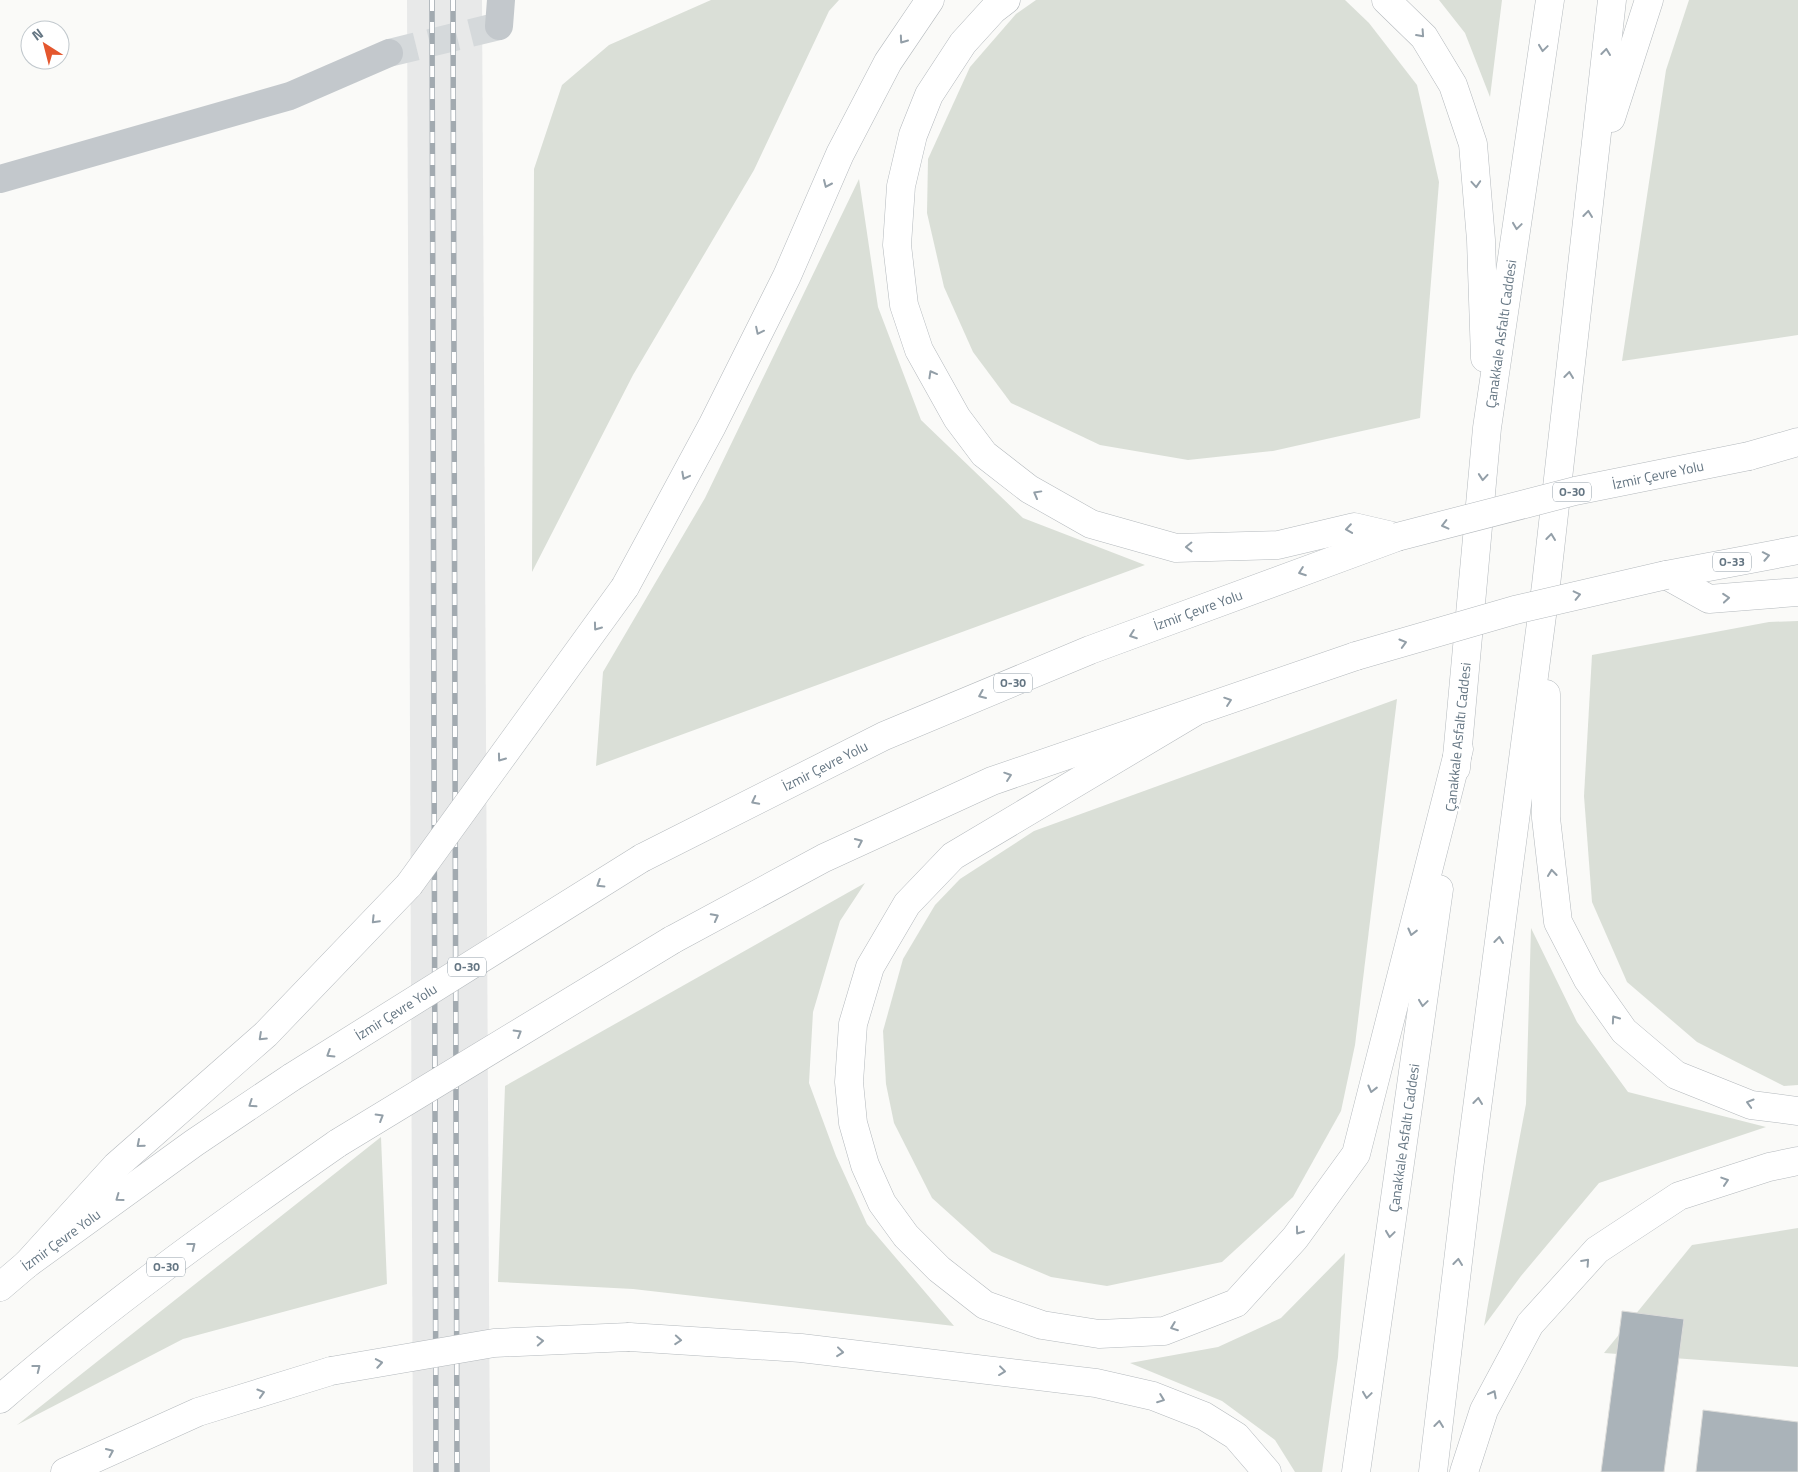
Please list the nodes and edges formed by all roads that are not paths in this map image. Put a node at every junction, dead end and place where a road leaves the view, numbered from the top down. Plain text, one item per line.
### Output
1 (930, 0) edge
2 (1006, 0) edge
3 (1386, 0) edge
4 (1550, 0) edge
5 (1612, 0) edge
6 (1649, 0) edge
7 (389, 54) tunnel mouth
8 (1592, 174) junction
9 (0, 179) edge
10 (1487, 428) junction
11 (1798, 442) edge
12 (1798, 450) edge
13 (1749, 456) junction
14 (1397, 537) junction
15 (1798, 550) edge
16 (1666, 575) junction
17 (1546, 585) junction
18 (1798, 592) edge
19 (1193, 713) junction
20 (1459, 749) junction
21 (1798, 1111) edge
22 (1798, 1161) edge
23 (27, 1264) junction
24 (0, 1287) edge
25 (0, 1399) edge
26 (65, 1472) edge
27 (1267, 1472) edge
28 (1356, 1472) edge
29 (1434, 1472) edge
30 (1464, 1472) edge

1 -> 23 highway, bridge
14 -> 2 highway
3 -> 10 highway
4 -> 10 highway, Çanakkale Asfaltı Caddesi
8 -> 5 highway
6 - 8 highway
7 - 9 street
17 -> 8 highway
10 -> 20 highway, Çanakkale Asfaltı Caddesi
11 - 13 highway
12 - 13 highway
13 -> 14 highway, İzmir Çevre Yolu / O-30, bridge
14 -> 23 highway, İzmir Çevre Yolu / O-30, bridge
16 -> 15 highway, O-33
16 -> 18 highway
19 -> 16 highway, O-30, bridge
21 -> 17 highway
29 -> 17 highway
20 -> 19 highway
25 -> 19 highway, O-30, bridge
20 -> 28 highway, Çanakkale Asfaltı Caddesi
30 -> 22 highway
23 - 24 highway, İzmir Çevre Yolu / O-30
26 -> 27 highway, bridge

